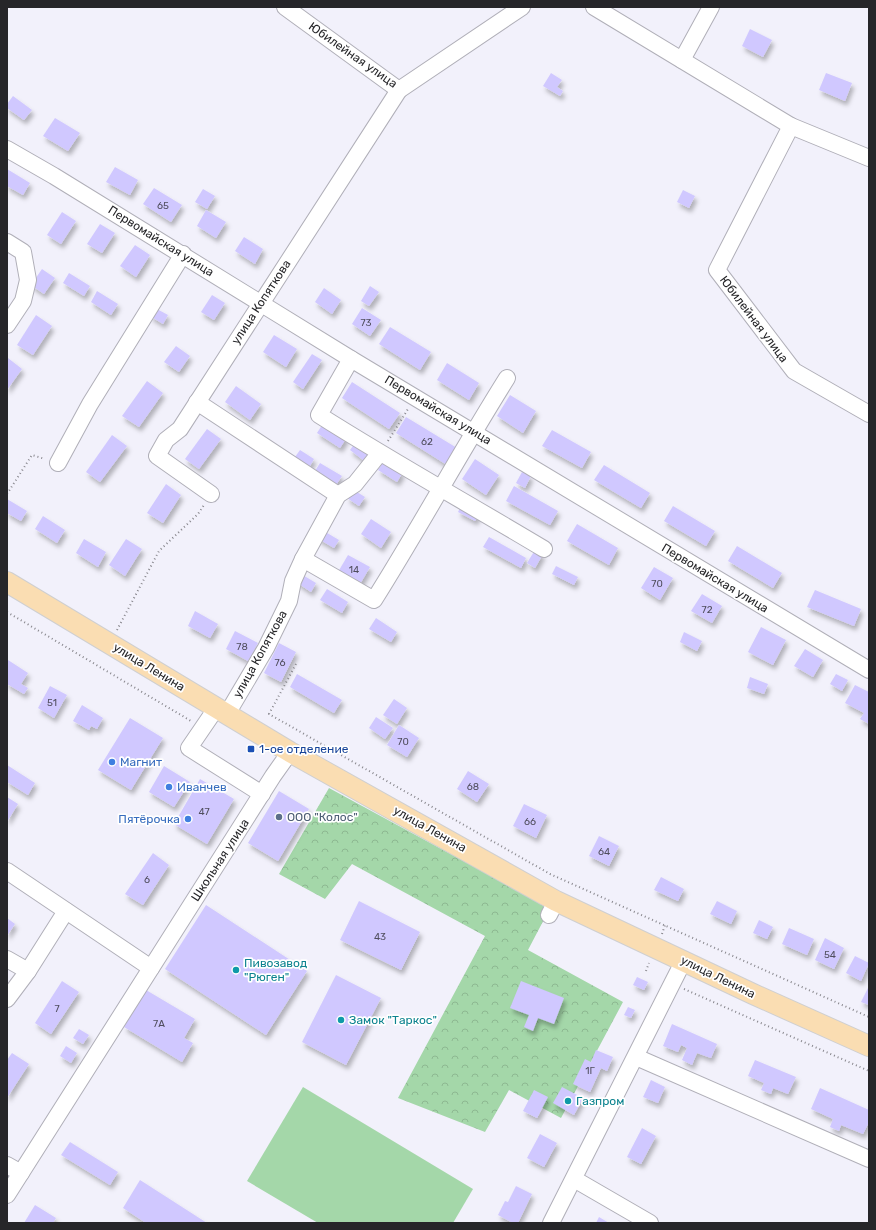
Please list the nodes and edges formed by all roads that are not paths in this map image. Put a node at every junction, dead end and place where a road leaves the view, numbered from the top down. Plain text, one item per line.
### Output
1 (285, 7) edge
2 (522, 7) edge
3 (594, 7) edge
4 (711, 7) edge
5 (682, 60) junction
6 (399, 90) junction
7 (791, 126) junction
8 (7, 149) edge
9 (869, 158) edge
10 (7, 242) edge
11 (183, 254) junction
12 (260, 303) junction
13 (7, 325) edge
14 (351, 359) junction
15 (506, 378) dead end
16 (197, 402) junction
17 (869, 414) edge
18 (474, 431) junction
19 (379, 454) junction
20 (58, 462) road end
21 (441, 487) junction
22 (211, 494) road end
23 (338, 495) junction
24 (544, 549) dead end
25 (303, 559) junction
26 (7, 582) edge
27 (869, 670) edge
28 (222, 710) junction
29 (290, 752) junction
30 (262, 794) junction
31 (7, 871) edge
32 (66, 911) junction
33 (7, 959) edge
34 (684, 960) junction
35 (151, 968) junction
36 (28, 971) junction
37 (7, 999) edge
38 (869, 1046) edge
39 (636, 1057) junction
40 (869, 1159) edge
41 (7, 1165) edge
42 (21, 1174) junction
43 (574, 1179) junction
44 (7, 1195) edge
45 (551, 1223) edge
46 (650, 1223) edge

1 - 6 street, Юбилейная улица
2 - 6 street, Юбилейная улица
3 - 5 street
4 - 5 street
5 - 7 street
6 - 12 street, улица Копяткова
7 - 9 street
7 - 17 street, Юбилейная улица
8 - 11 street, Первомайская улица
10 - 13 street
11 - 12 street, Первомайская улица
11 - 20 street
12 - 14 street, Первомайская улица
12 - 16 street, улица Копяткова
14 - 18 street, Первомайская улица
14 - 19 street
15 - 18 street
16 - 22 street, улица Копяткова
16 - 23 street
18 - 21 street
18 - 27 street, Первомайская улица
19 - 21 street
19 - 23 street, улица Копяткова
21 - 24 street
21 - 25 street
23 - 25 street, улица Копяткова
25 - 28 street, улица Копяткова
26 - 28 main road, улица Ленина
28 - 29 main road, улица Ленина
28 - 30 street, улица Копяткова
29 - 30 street, Школьная улица
29 - 34 main road, улица Ленина
30 - 35 street, Школьная улица
31 - 32 street
32 - 35 street
32 - 36 street
33 - 36 street
34 - 38 main road, улица Ленина
34 - 39 street
35 - 42 street, Школьная улица
36 - 37 street
39 - 40 street
39 - 43 street
41 - 42 street
42 - 44 street, Школьная улица
43 - 45 street
43 - 46 street

